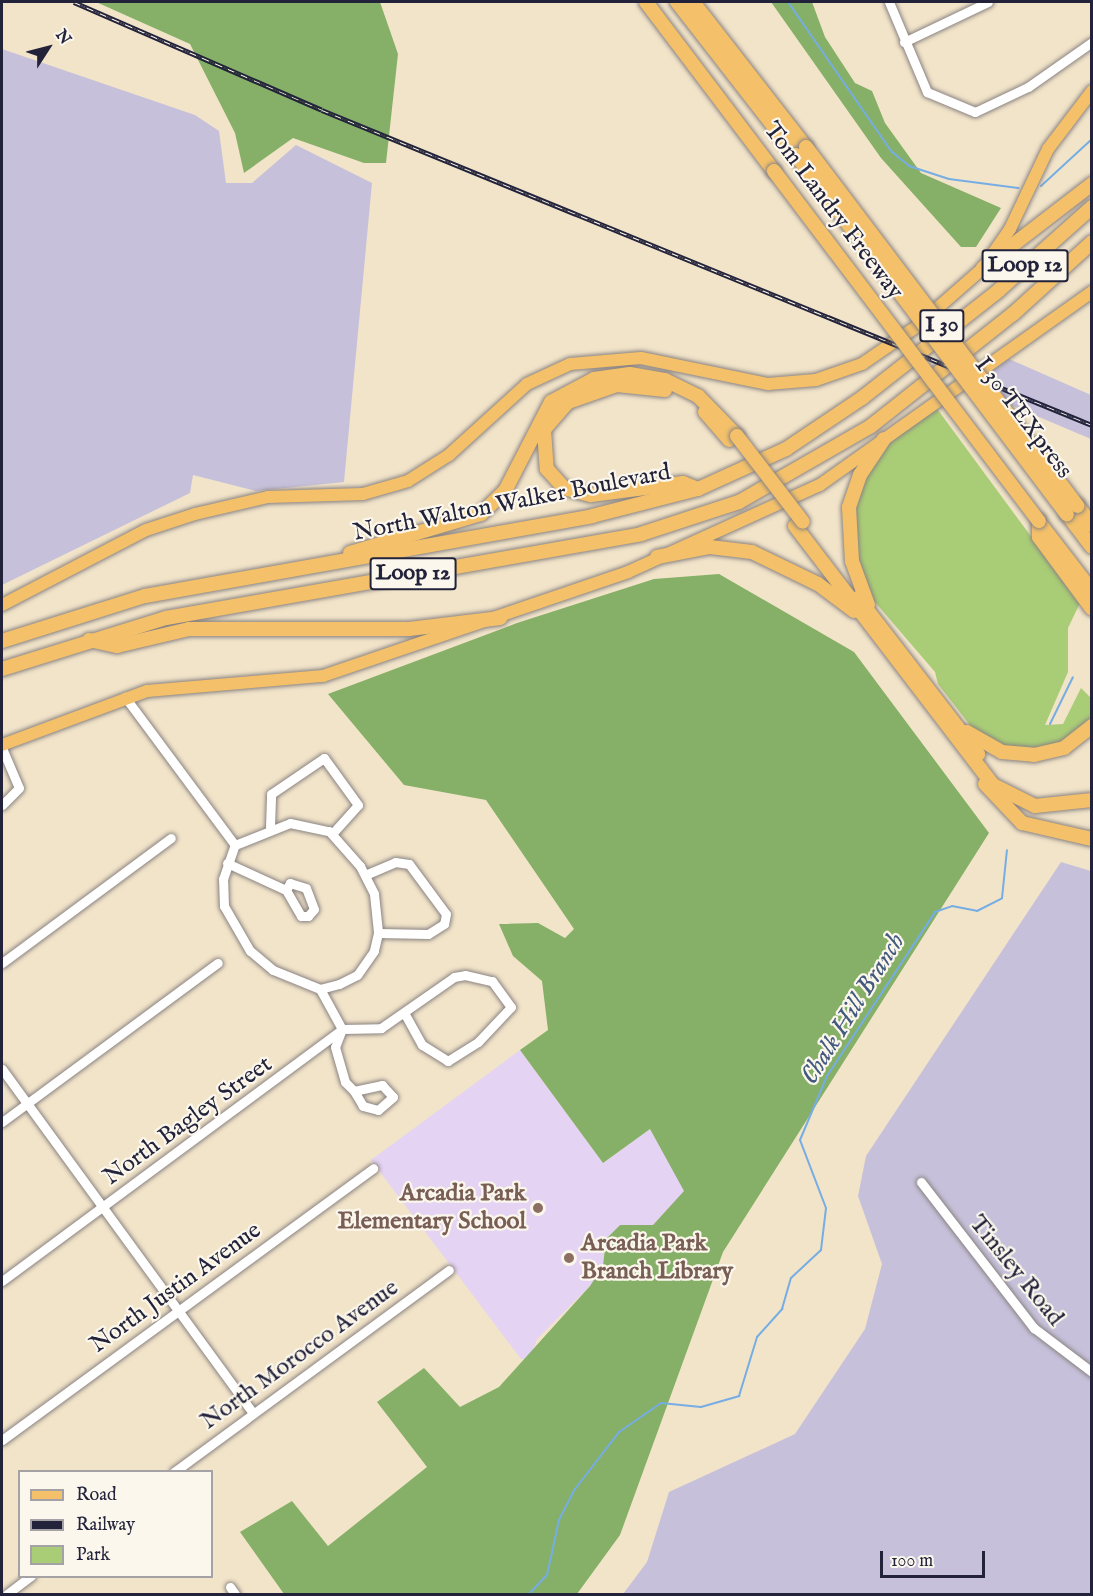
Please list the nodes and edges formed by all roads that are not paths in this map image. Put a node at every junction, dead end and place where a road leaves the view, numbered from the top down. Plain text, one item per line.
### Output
1 (646, 2) edge
2 (677, 2) edge
3 (693, 2) edge
4 (889, 2) edge
5 (988, 2) edge
6 (904, 42) junction
7 (1092, 42) edge
8 (1092, 91) edge
9 (801, 151) junction
10 (1092, 184) edge
11 (1092, 207) edge
12 (1092, 242) edge
13 (983, 268) junction
14 (1092, 292) edge
15 (733, 438) junction
16 (884, 439) junction
17 (698, 489) junction
18 (1072, 510) junction
19 (1092, 525) edge
20 (1041, 530) junction
21 (1092, 547) edge
22 (657, 557) junction
23 (329, 562) junction
24 (1092, 591) edge
25 (2, 605) edge
26 (1092, 609) edge
27 (869, 617) junction
28 (500, 618) junction
29 (86, 639) junction
30 (2, 641) edge
31 (2, 669) edge
32 (124, 697) junction
33 (1092, 726) edge
34 (956, 732) junction
35 (2, 746) edge
36 (1092, 792) edge
37 (1092, 800) edge
38 (2, 805) edge
39 (270, 828) junction
40 (332, 834) junction
41 (171, 838) dead end
42 (1092, 839) edge
43 (235, 845) junction
44 (227, 863) junction
45 (365, 875) junction
46 (286, 890) dead end
47 (378, 933) junction
48 (2, 963) edge
49 (218, 963) dead end
50 (320, 989) junction
51 (404, 1013) junction
52 (342, 1029) junction
53 (2, 1069) edge
54 (354, 1091) dead end
55 (27, 1103) junction
56 (2, 1122) edge
57 (374, 1168) dead end
58 (921, 1182) dead end
59 (103, 1206) junction
60 (449, 1270) dead end
61 (2, 1281) edge
62 (179, 1310) junction
63 (1092, 1372) edge
64 (253, 1413) junction
65 (2, 1440) edge
66 (177, 1470) edge
67 (28, 1578) edge
68 (7, 1594) edge

1 - 20 highway, Tom Landry Freeway / I 30, bridge
2 - 9 highway
3 - 9 highway, Tom Landry Freeway / I 30
4 - 6 street
5 - 6 street
6 - 7 street
8 - 13 main road, North Walton Walker Boulevard
9 - 18 highway, Tom Landry Freeway / I 30, bridge
10 - 13 highway
11 - 17 highway, North Walton Walker Boulevard / Loop 12
12 - 29 highway, North Walton Walker Boulevard / Loop 12
13 - 25 main road, North Walton Walker Boulevard
14 - 16 main road
15 - 17 highway
15 - 23 highway
15 - 27 highway
16 - 22 main road
16 - 27 highway
17 - 23 highway, North Walton Walker Boulevard / Loop 12
18 - 19 highway, Tom Landry Freeway / I 30
18 - 21 highway, I 30 TEXpress
20 - 24 highway, Tom Landry Freeway / I 30
20 - 26 highway
22 - 27 highway
22 - 28 main road
23 - 30 highway, North Walton Walker Boulevard / Loop 12
27 - 34 highway
28 - 29 highway
28 - 32 main road
29 - 31 highway, North Walton Walker Boulevard / Loop 12
32 - 35 main road
32 - 43 street
33 - 34 highway
34 - 36 highway
34 - 37 highway
34 - 42 highway
35 - 38 street
39 - 40 street
39 - 40 street
39 - 43 street
40 - 45 street
41 - 48 street
43 - 44 street
44 - 46 street
44 - 50 street
45 - 47 street
45 - 47 street
47 - 50 street
49 - 55 street
50 - 52 street
51 - 51 street
51 - 52 street
52 - 54 street
52 - 59 street, North Bagley Street
53 - 55 street
55 - 56 street
55 - 59 street
57 - 62 street, North Justin Avenue
58 - 63 street, Tinsley Road
59 - 61 street, North Bagley Street
59 - 62 street
60 - 64 street, North Morocco Avenue
62 - 64 street
62 - 65 street, North Justin Avenue
64 - 66 street, North Morocco Avenue
67 - 68 street

